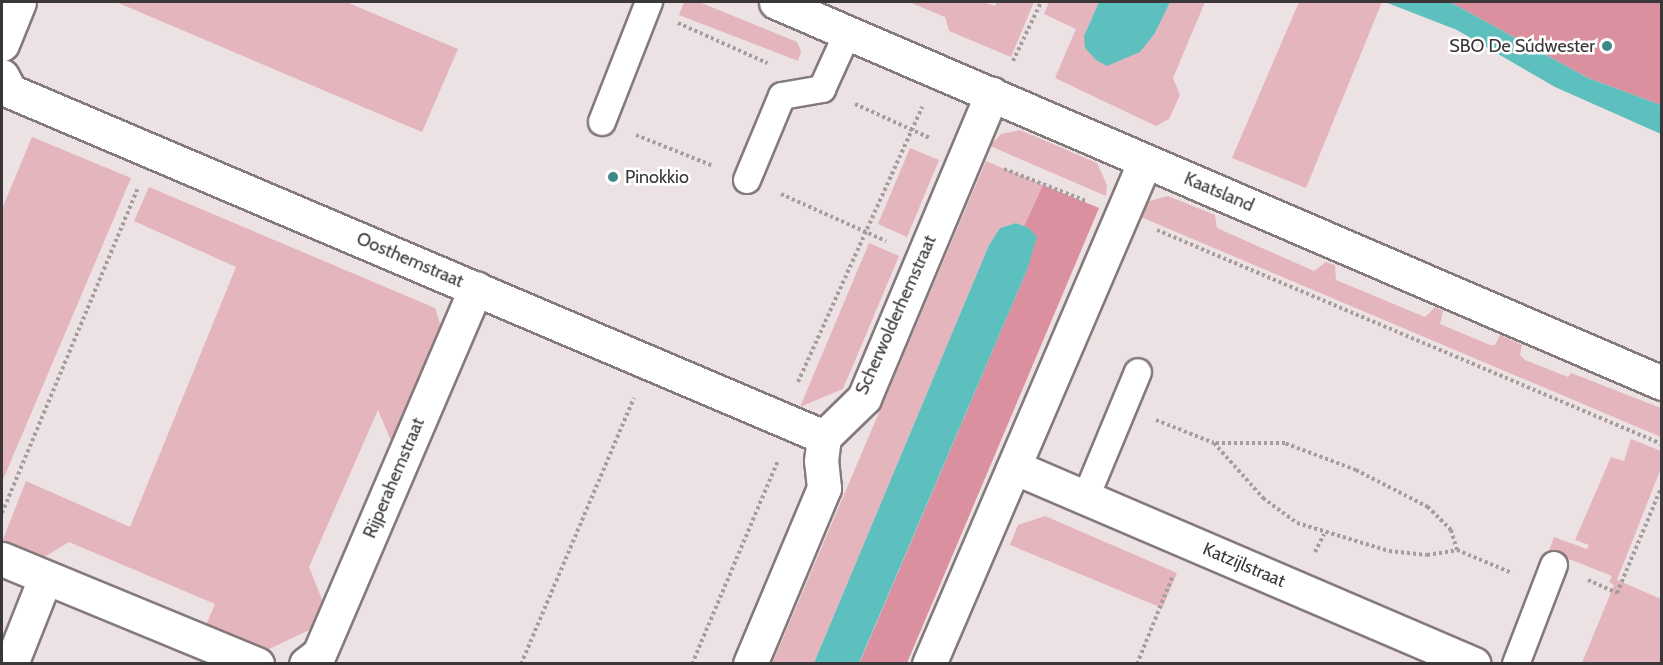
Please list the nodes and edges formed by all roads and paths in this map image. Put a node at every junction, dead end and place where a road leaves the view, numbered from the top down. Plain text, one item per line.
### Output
1 (19, 2) edge
2 (649, 2) edge
3 (776, 2) edge
4 (1041, 2) edge
5 (848, 32) junction
6 (2, 44) edge
7 (937, 71) junction
8 (2, 76) edge
9 (992, 94) junction
10 (602, 122) dead end
11 (152, 152) junction
12 (1145, 161) junction
13 (747, 180) dead end
14 (476, 288) junction
15 (649, 362) junction
16 (1138, 372) dead end
17 (1662, 383) edge
18 (1124, 407) junction
19 (788, 421) junction
20 (824, 436) junction
21 (1214, 443) junction
22 (1014, 467) junction
23 (1662, 486) edge
24 (1086, 497) junction
25 (2, 513) edge
26 (1187, 541) junction
27 (1456, 550) junction
28 (2, 559) edge
29 (1550, 576) junction
30 (45, 578) junction
31 (11, 663) edge
32 (257, 663) edge
33 (306, 663) edge
34 (521, 663) edge
35 (692, 663) edge
36 (750, 663) edge
37 (929, 663) edge
38 (1137, 663) edge
39 (1474, 663) edge
40 (1516, 663) edge

1 - 6 street
2 - 10 lane
3 - 5 street, Kaatsland
4 - 9 path
5 - 7 street, Kaatsland
5 - 13 lane
7 - 9 street, Kaatsland
7 - 19 path
8 - 11 street, Oosthemstraat
9 - 12 street, Kaatsland
9 - 20 street, Scherwolderhemstraat
11 - 14 street, Oosthemstraat
11 - 25 path
12 - 17 street, Kaatsland
12 - 22 street
14 - 15 street, Oosthemstraat
14 - 33 street, Rijperahemstraat
15 - 19 street, Oosthemstraat
15 - 34 path
16 - 18 lane
18 - 21 path
18 - 24 lane
19 - 20 street, Oosthemstraat
19 - 35 path
20 - 36 street
21 - 27 path
21 - 27 path
22 - 24 street, Katzijlstraat
22 - 37 street
23 - 29 path
24 - 26 street, Katzijlstraat
26 - 38 path
26 - 39 street, Katzijlstraat
27 - 29 path
28 - 30 street
29 - 40 lane
30 - 31 street
30 - 32 street

